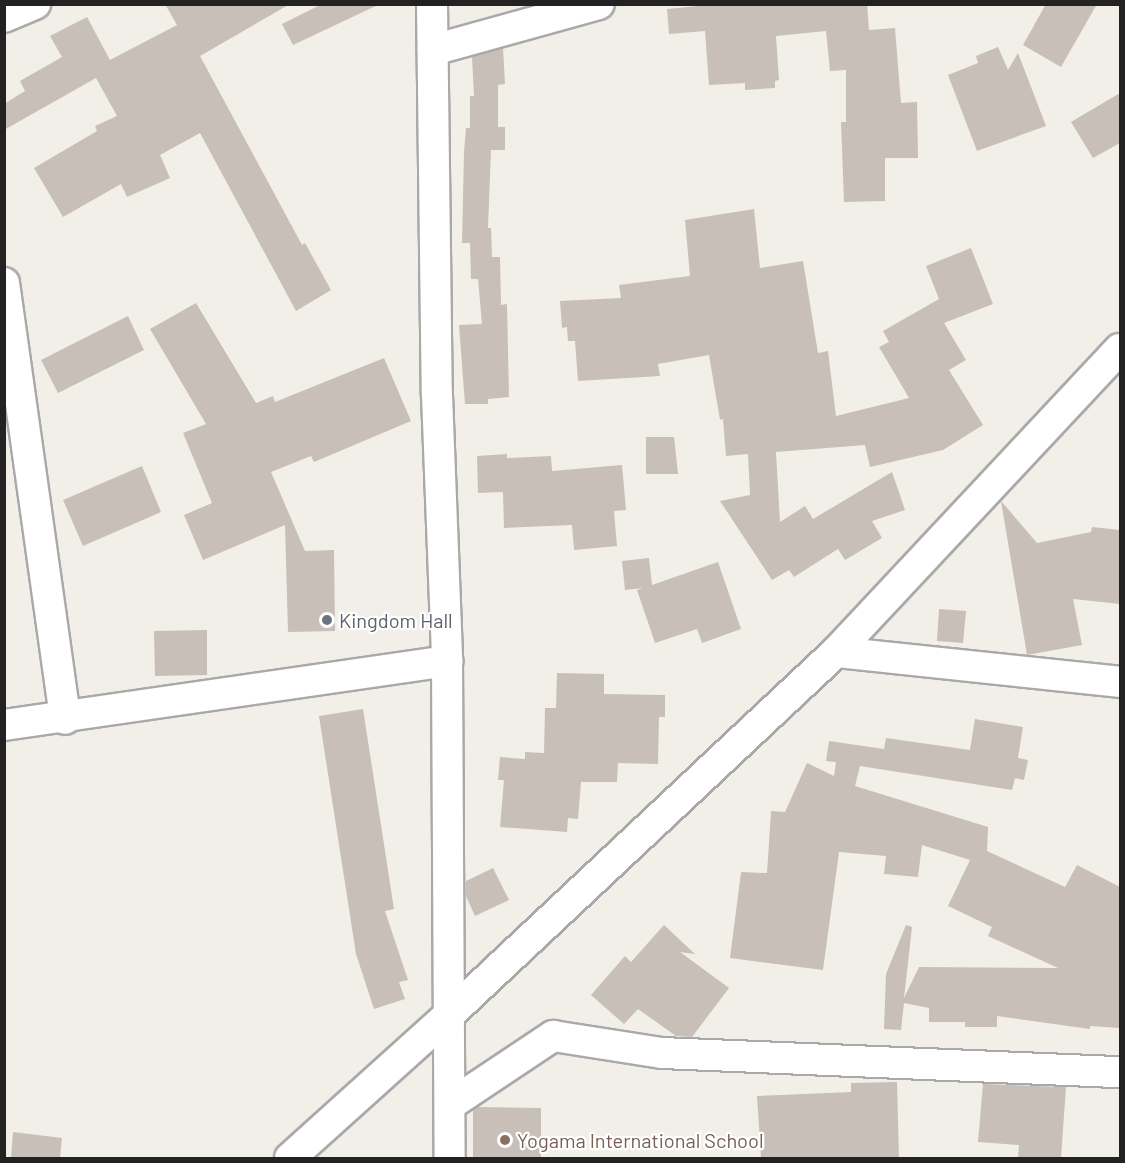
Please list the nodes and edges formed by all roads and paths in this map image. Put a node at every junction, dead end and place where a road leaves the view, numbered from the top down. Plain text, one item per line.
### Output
1 (35, 4) edge
2 (432, 4) edge
3 (598, 4) edge
4 (4, 17) edge
5 (433, 50) junction
6 (4, 283) edge
7 (1120, 350) edge
8 (836, 652) junction
9 (447, 661) junction
10 (1120, 682) edge
11 (65, 719) junction
12 (4, 725) edge
13 (451, 1013) junction
14 (1120, 1072) edge
15 (451, 1104) junction
16 (290, 1158) edge
17 (450, 1158) edge

1 - 4 street
2 - 5 street
3 - 5 street
5 - 9 street
6 - 11 street
7 - 8 street
8 - 10 street
8 - 13 street
9 - 11 street
9 - 13 street
11 - 12 street
13 - 15 street
13 - 16 street
14 - 15 street
15 - 17 street

